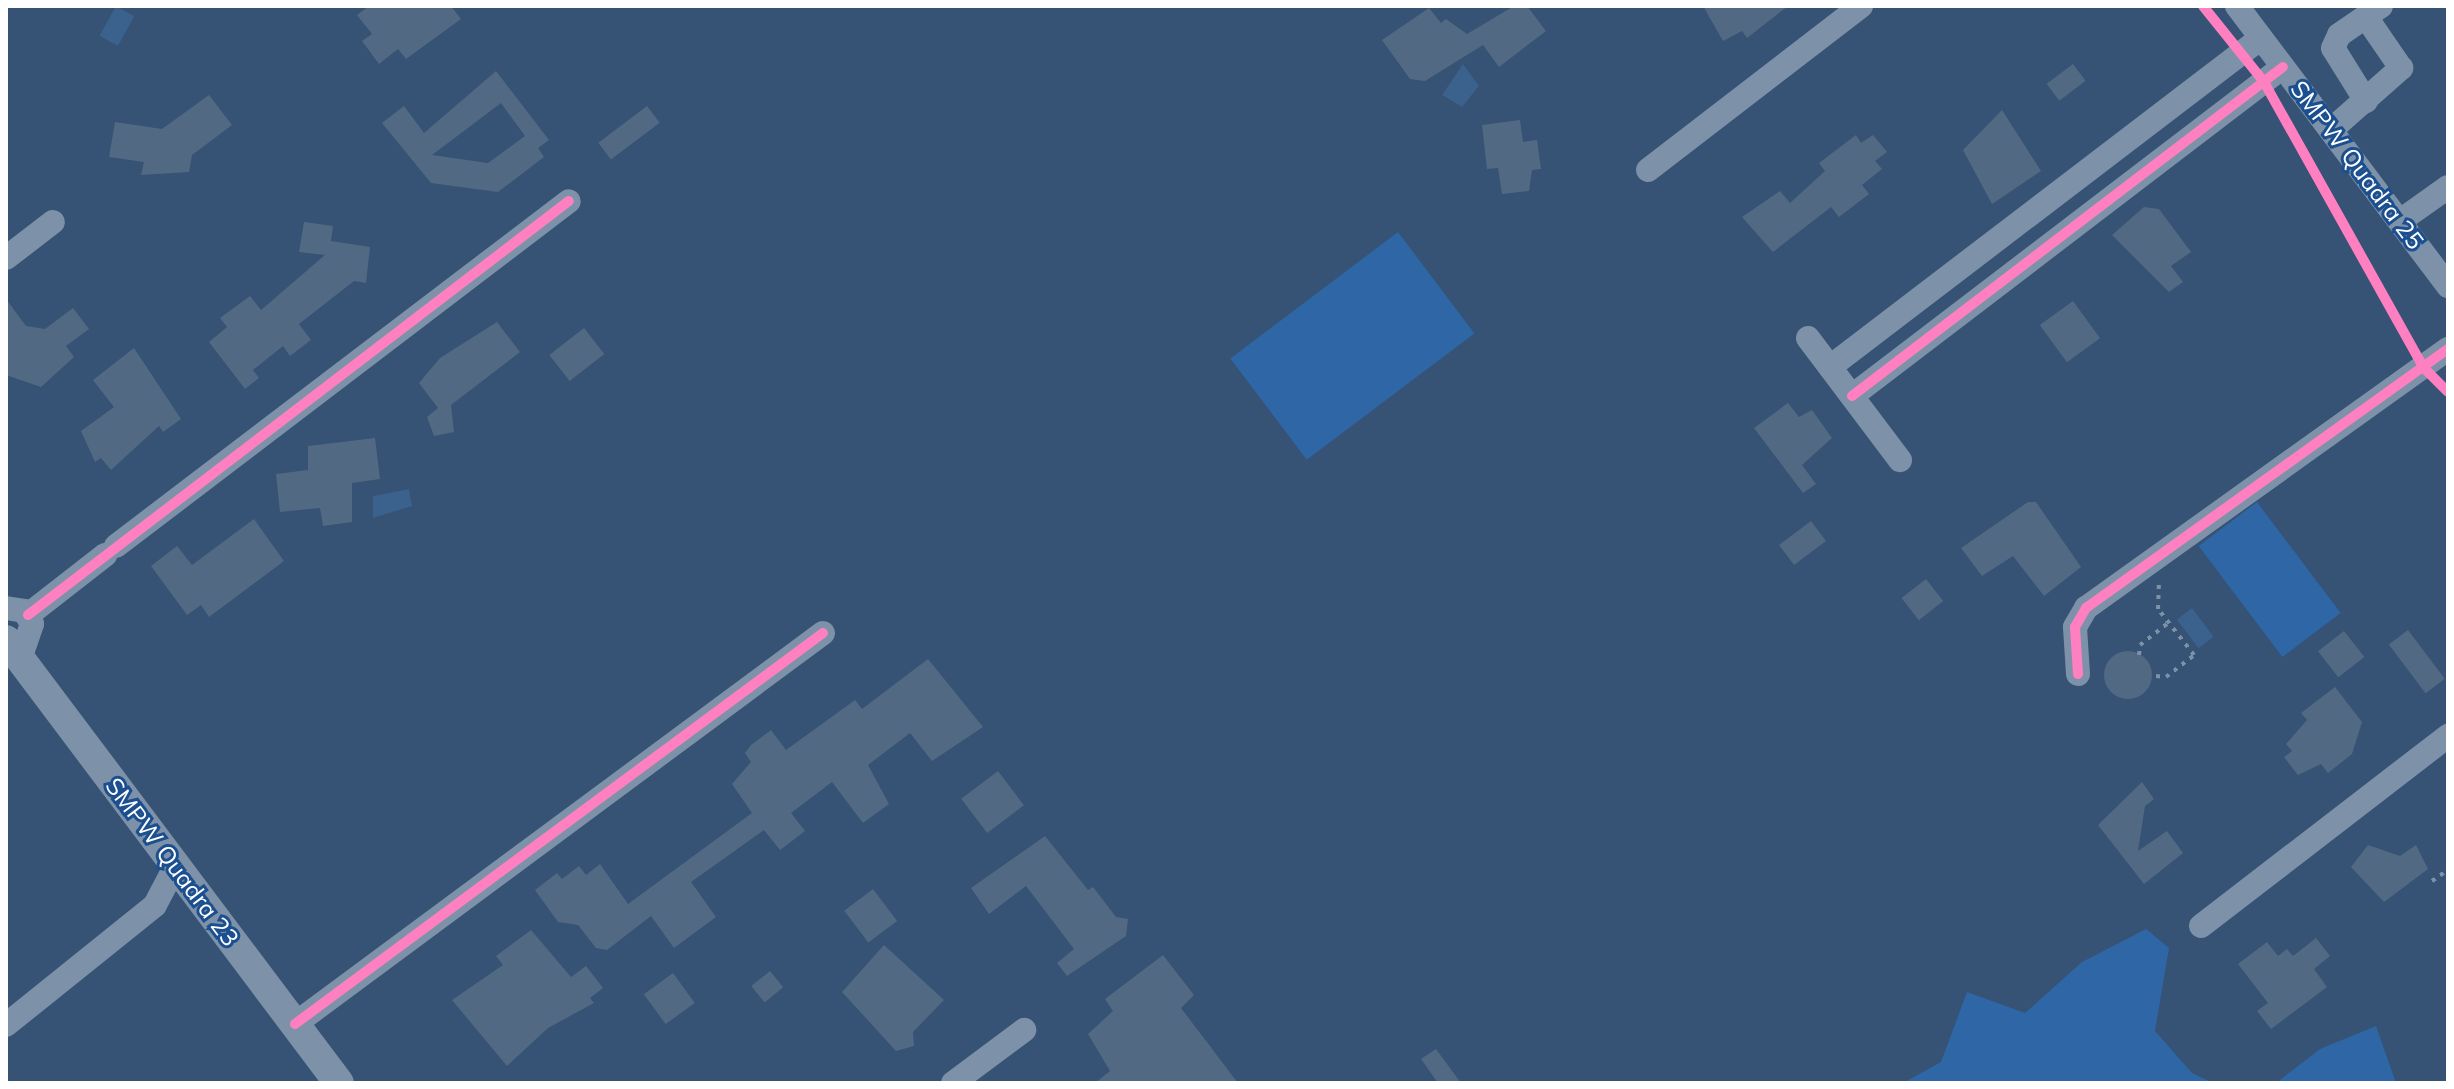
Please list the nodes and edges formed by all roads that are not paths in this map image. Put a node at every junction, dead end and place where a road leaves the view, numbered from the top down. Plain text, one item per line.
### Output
1 (1861, 6) edge
2 (2237, 6) edge
3 (2373, 12) edge
4 (2261, 38) junction
5 (2283, 67) junction
6 (2180, 100) junction
7 (2366, 101) junction
8 (2201, 129) junction
9 (2331, 130) junction
10 (1648, 170) dead end
11 (2448, 187) edge
12 (569, 201) dead end
13 (2400, 221) junction
14 (53, 222) dead end
15 (2001, 236) junction
16 (6, 258) edge
17 (2023, 266) junction
18 (2448, 286) edge
19 (1808, 338) dead end
20 (2448, 349) edge
21 (1830, 367) junction
22 (1852, 396) junction
23 (1900, 460) dead end
24 (17, 612) edge
25 (823, 633) dead end
26 (13, 649) edge
27 (2078, 674) dead end
28 (2448, 736) edge
29 (175, 867) junction
30 (197, 896) junction
31 (155, 905) junction
32 (2201, 926) dead end
33 (295, 1024) junction
34 (6, 1025) edge
35 (1024, 1030) dead end
36 (339, 1083) edge
37 (953, 1083) edge

1 - 10 street
2 - 4 street, SMPW Quadra 25
3 - 7 street
3 - 7 street
4 - 5 street, SMPW Quadra 25
4 - 6 street
5 - 8 street
5 - 9 street, SMPW Quadra 25
6 - 8 street
6 - 15 street
7 - 9 street
8 - 17 street
9 - 13 street, SMPW Quadra 25
11 - 13 street
12 - 24 street
13 - 18 street, SMPW Quadra 25
14 - 16 street
15 - 17 street
15 - 21 street
17 - 22 street
19 - 21 street
20 - 27 street
21 - 22 street
22 - 23 street
24 - 26 street
25 - 33 street
26 - 29 street, SMPW Quadra 23
28 - 32 street
29 - 30 street, SMPW Quadra 23
29 - 31 street
30 - 31 street
30 - 33 street, SMPW Quadra 23
31 - 34 street
33 - 36 street, SMPW Quadra 23
35 - 37 street

